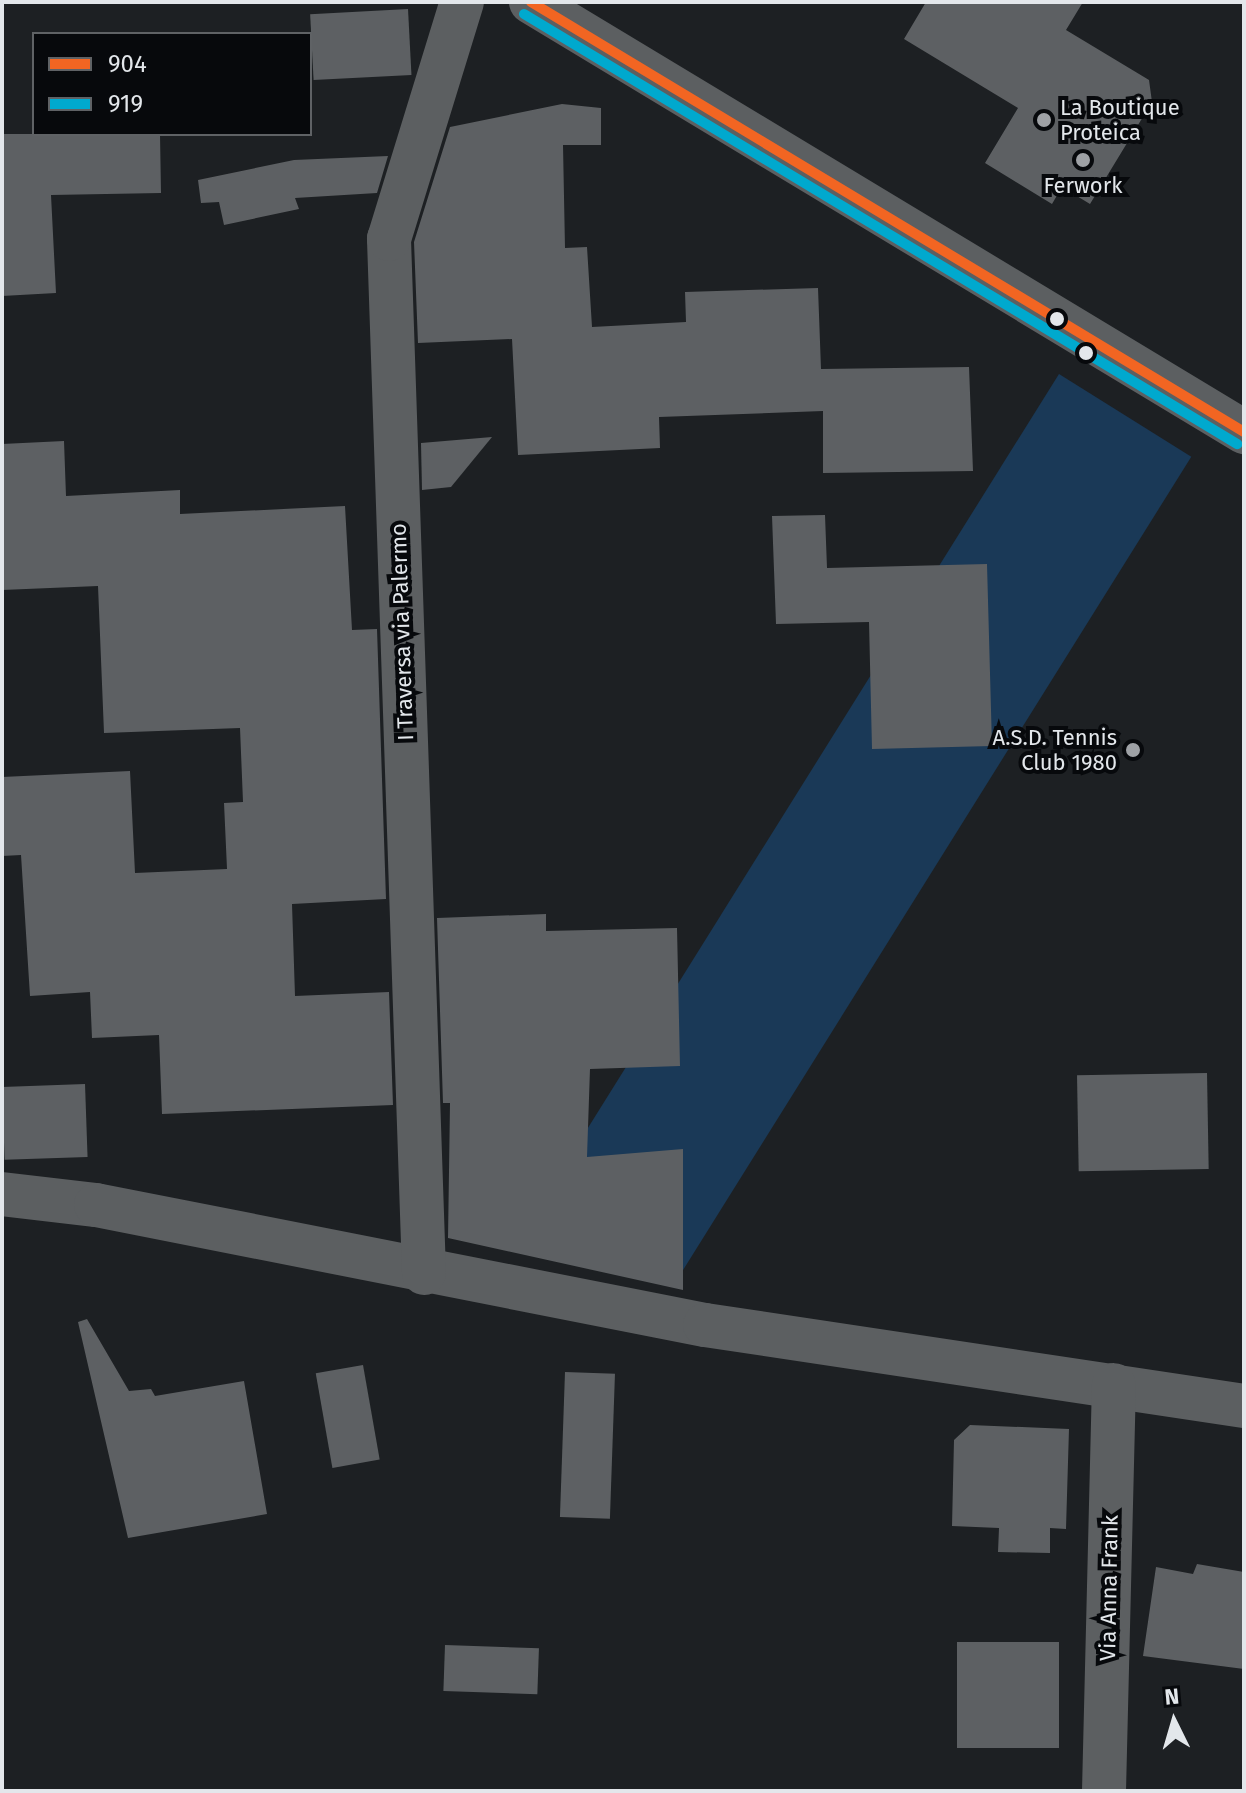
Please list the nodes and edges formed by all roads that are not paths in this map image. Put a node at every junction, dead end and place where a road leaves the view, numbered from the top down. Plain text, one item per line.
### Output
1 (462, 2) edge
2 (531, 2) edge
3 (1244, 432) edge
4 (2, 1194) edge
5 (424, 1273) junction
6 (1114, 1385) junction
7 (1244, 1406) edge
8 (1104, 1791) edge

1 - 5 street, I Traversa via Palermo
2 - 3 street
4 - 5 street
5 - 6 street
6 - 7 street
6 - 8 street, Via Anna Frank

